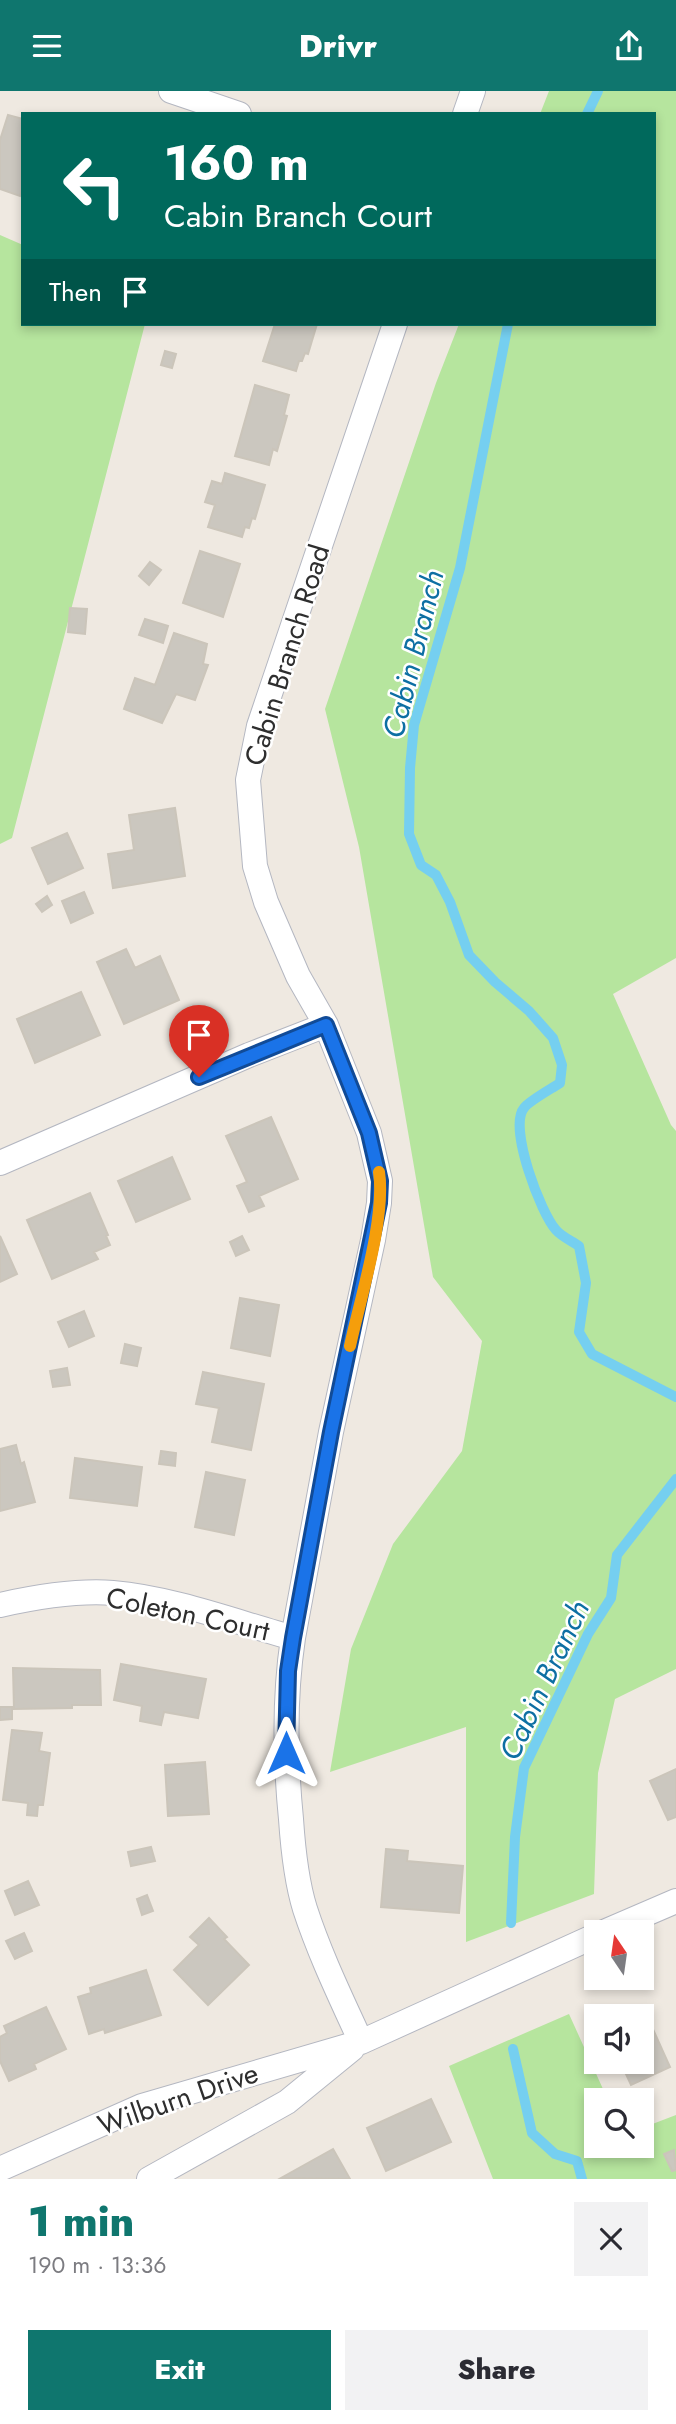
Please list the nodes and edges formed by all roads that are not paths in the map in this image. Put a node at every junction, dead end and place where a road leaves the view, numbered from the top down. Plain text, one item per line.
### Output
1 (171, 91) edge
2 (473, 91) edge
3 (233, 112) edge
4 (466, 112) edge
5 (394, 326) edge
6 (326, 1025) junction
7 (0, 1163) edge
8 (0, 1605) edge
9 (293, 1638) junction
10 (676, 1901) edge
11 (632, 1920) edge
12 (584, 1941) edge
13 (361, 2042) junction
14 (0, 2169) edge
15 (149, 2179) edge

1 - 3 street
2 - 4 street
5 - 6 street, Cabin Branch Road
6 - 7 street
6 - 9 street, Cabin Branch Road
8 - 9 street, Coleton Court
9 - 13 street, Cabin Branch Road
10 - 11 street
12 - 13 street, Wilburn Drive
13 - 14 street, Wilburn Drive
13 - 15 street, Wilburn Drive

